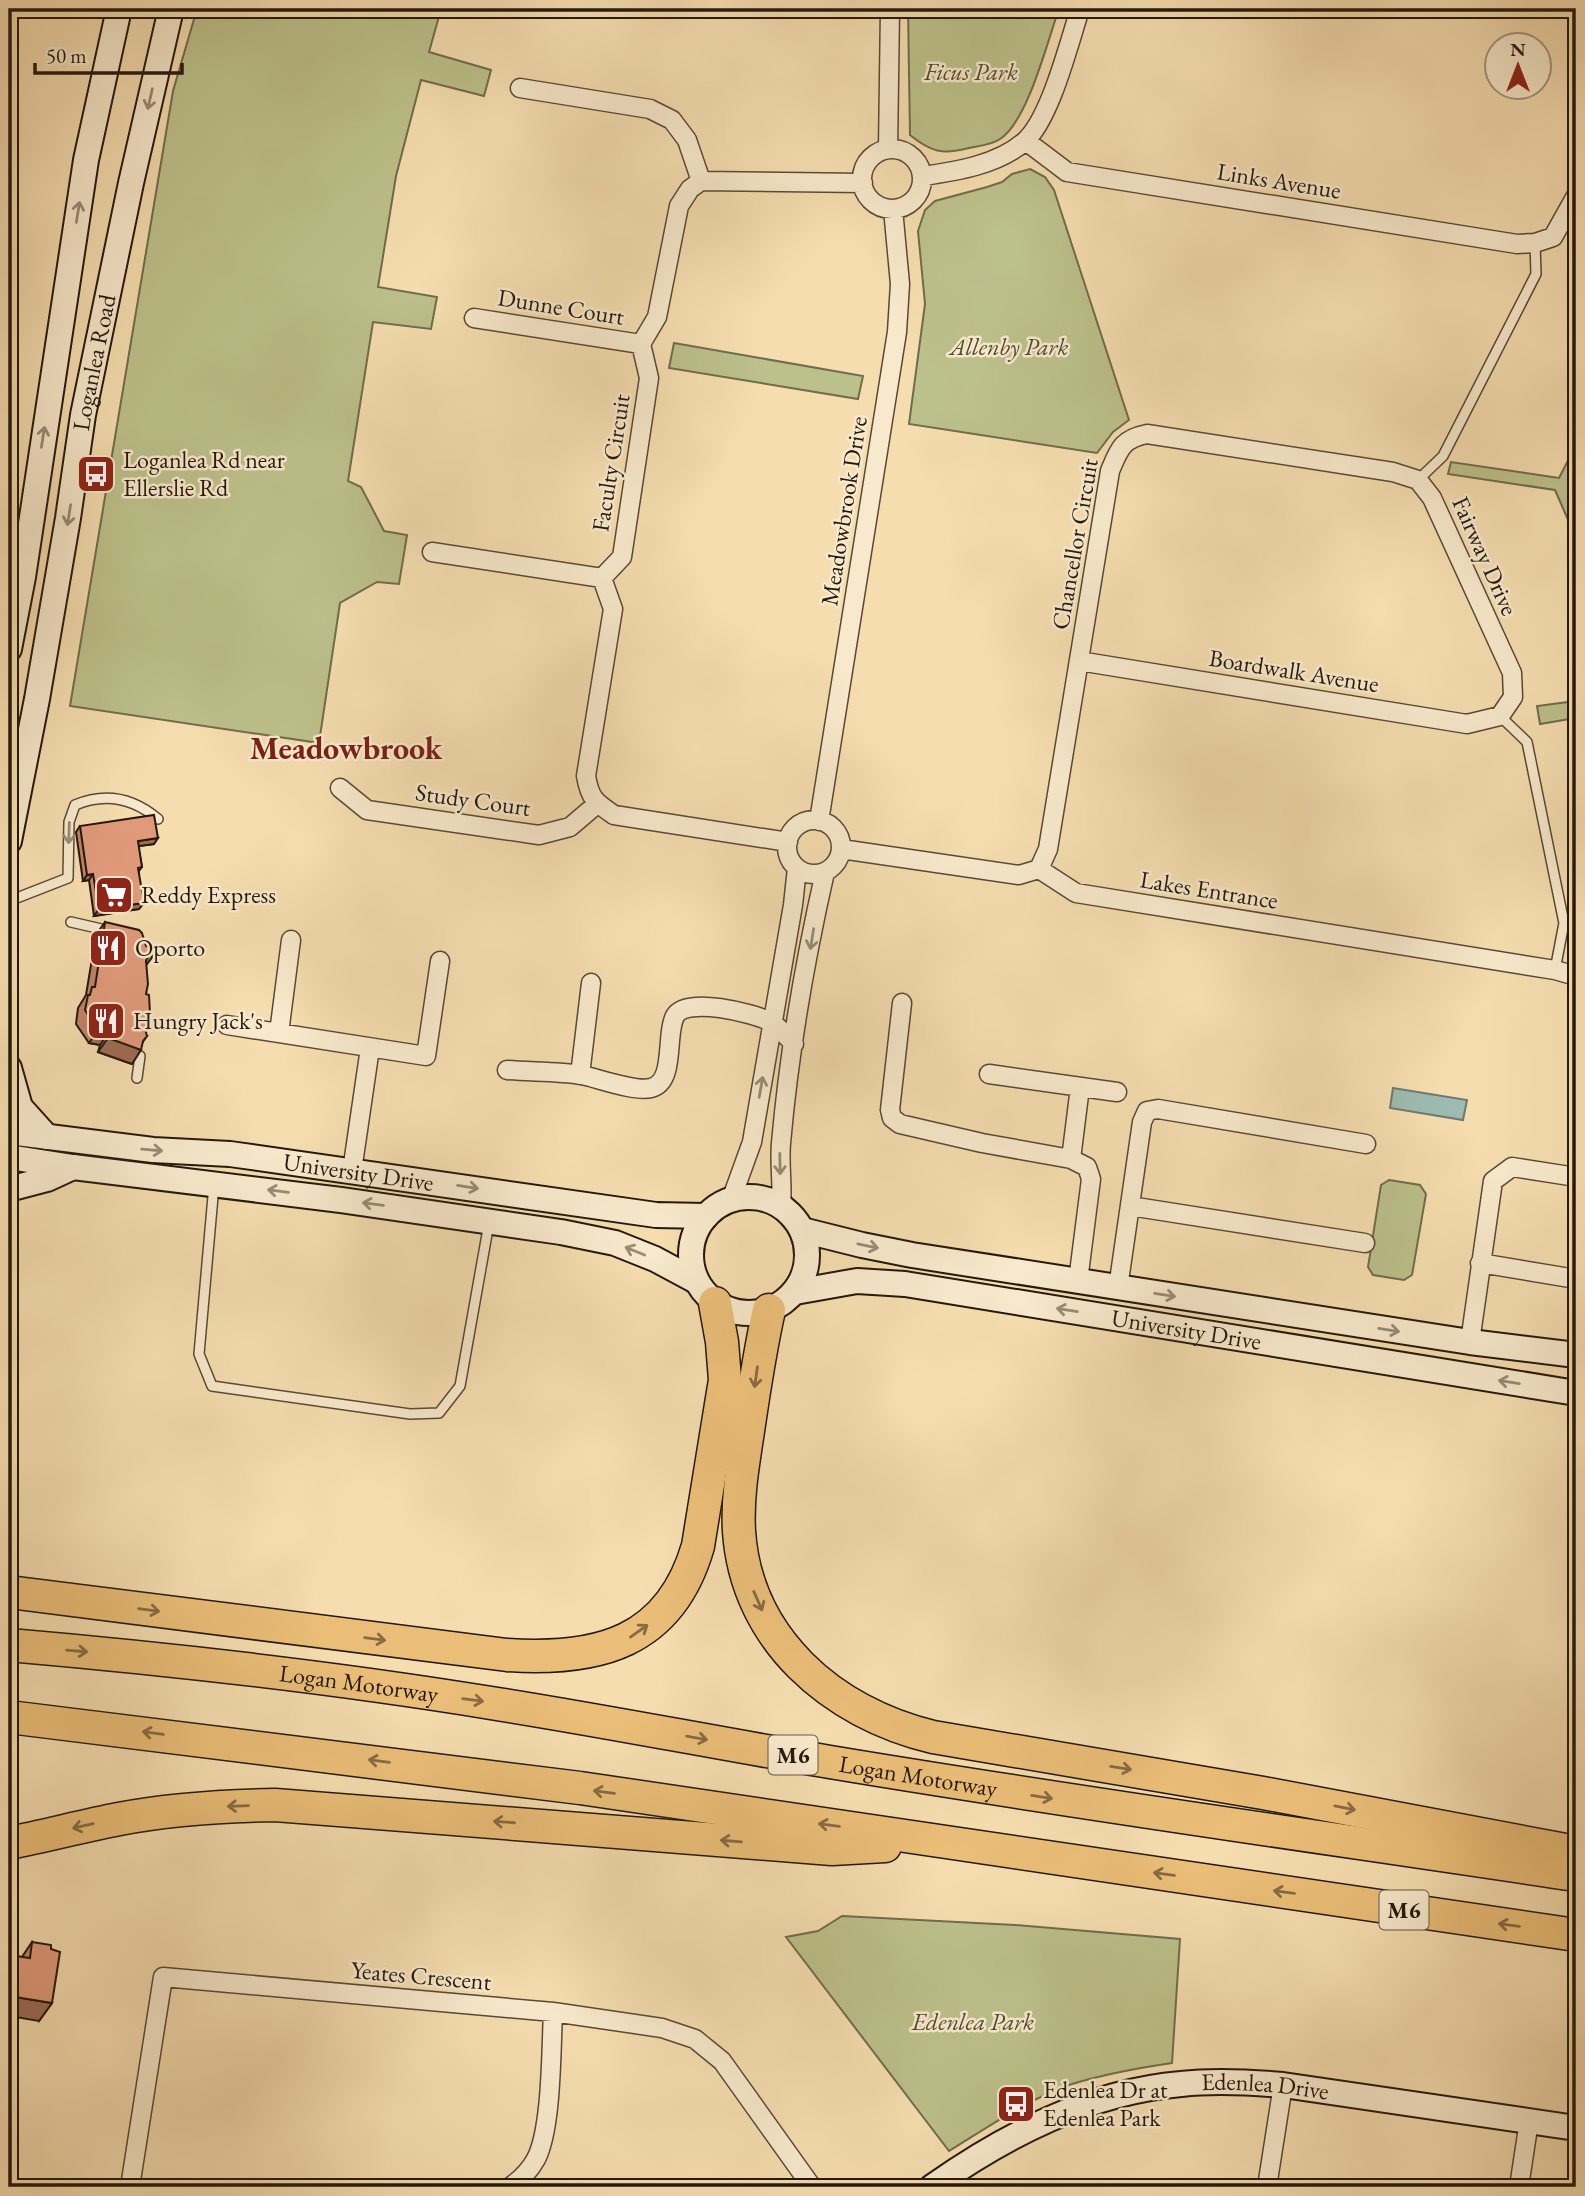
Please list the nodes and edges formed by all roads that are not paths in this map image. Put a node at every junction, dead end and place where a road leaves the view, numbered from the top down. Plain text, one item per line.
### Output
1 (119, 9) edge
2 (171, 9) edge
3 (890, 9) edge
4 (1080, 9) edge
5 (520, 88) dead end
6 (1026, 141) junction
7 (888, 149) junction
8 (923, 176) junction
9 (701, 181) junction
10 (863, 183) junction
11 (1576, 196) edge
12 (892, 209) junction
13 (1535, 243) junction
14 (474, 318) dead end
15 (640, 344) junction
16 (1418, 480) junction
17 (432, 552) dead end
18 (602, 578) junction
19 (9, 649) edge
20 (1079, 661) junction
21 (1500, 716) junction
22 (340, 788) dead end
23 (597, 804) junction
24 (158, 819) edge
25 (819, 821) junction
26 (9, 841) edge
27 (788, 842) junction
28 (841, 849) junction
29 (797, 868) junction
30 (1039, 869) junction
31 (825, 872) junction
32 (9, 901) edge
33 (71, 922) dead end
34 (125, 933) edge
35 (291, 940) dead end
36 (440, 961) dead end
37 (1555, 970) junction
38 (1576, 976) edge
39 (591, 983) dead end
40 (902, 1003) dead end
41 (773, 1023) junction
42 (228, 1025) dead end
43 (279, 1034) junction
44 (794, 1044) junction
45 (370, 1048) junction
46 (140, 1056) edge
47 (9, 1068) edge
48 (508, 1070) dead end
49 (989, 1074) dead end
50 (580, 1075) junction
51 (137, 1078) dead end
52 (1080, 1087) junction
53 (1117, 1093) dead end
54 (9, 1132) edge
55 (47, 1137) junction
56 (1366, 1144) dead end
57 (9, 1157) edge
58 (1070, 1159) junction
59 (73, 1167) junction
60 (352, 1171) junction
61 (1576, 1177) edge
62 (214, 1182) junction
63 (9, 1189) edge
64 (731, 1200) junction
65 (1130, 1206) junction
66 (781, 1207) junction
67 (706, 1216) junction
68 (489, 1221) junction
69 (802, 1230) junction
70 (1365, 1243) dead end
71 (1480, 1263) junction
72 (1576, 1279) edge
73 (1077, 1281) junction
74 (1118, 1288) junction
75 (706, 1292) junction
76 (795, 1292) junction
77 (769, 1310) junction
78 (1470, 1342) junction
79 (1576, 1355) edge
80 (1576, 1392) edge
81 (9, 1592) edge
82 (9, 1645) edge
83 (9, 1717) edge
84 (945, 1842) junction
85 (9, 1843) edge
86 (1576, 1852) edge
87 (1576, 1875) edge
88 (1576, 1935) edge
89 (553, 2012) junction
90 (1283, 2085) junction
91 (1530, 2121) junction
92 (1576, 2128) edge
93 (130, 2187) edge
94 (510, 2187) edge
95 (812, 2187) edge
96 (932, 2187) edge
97 (1267, 2187) edge
98 (1519, 2187) edge

19 -> 1 main road, Loganlea Road
2 -> 26 main road, Loganlea Road
3 - 7 street
4 - 6 street
5 - 9 street
6 - 8 street
6 - 13 street, Links Avenue
7 - 8 street
7 - 10 street
8 - 12 street
9 - 10 street
9 - 15 street
10 - 12 street
11 - 13 street
12 - 25 street, Meadowbrook Drive
13 - 16 lane, Fairway Drive
14 - 15 street, Dunne Court
15 - 18 street, Faculty Circuit
16 - 20 street, Chancellor Circuit
16 - 21 street, Fairway Drive
17 - 18 street
18 - 23 street
20 - 21 street, Boardwalk Avenue
20 - 30 street, Chancellor Circuit
21 - 37 lane
22 - 23 street, Study Court
23 - 27 street
24 -> 32 lane
25 - 27 street
25 - 28 street
27 - 29 street
28 - 30 street
28 - 31 street
29 - 31 street
29 - 41 street
30 - 37 street, Lakes Entrance
31 -> 44 street
33 - 34 lane
35 - 43 street
36 - 45 street
37 - 38 street, Lakes Entrance
39 - 50 street
40 - 58 street
41 - 44 street
41 - 50 street
64 -> 41 street
42 - 43 street
43 - 45 street
44 -> 66 street
45 - 60 street
46 - 51 lane
47 - 55 main road
48 - 50 street
49 - 52 street
52 - 53 street
52 - 58 street
54 - 55 main road, University Drive
55 -> 60 main road, University Drive
56 - 65 street
57 - 59 main road, University Drive
58 - 73 street
59 - 62 main road, University Drive
59 - 63 main road
60 -> 67 main road, University Drive
61 - 71 street
68 -> 62 main road, University Drive
62 - 68 lane
64 - 66 main road
64 - 67 main road
65 - 70 street
65 - 74 street
66 - 69 main road
67 - 75 main road
75 -> 68 main road, University Drive
69 -> 73 main road, University Drive
69 - 76 main road
71 - 72 street
71 - 78 street
73 - 74 main road, University Drive
74 -> 78 main road, University Drive
75 - 77 main road
81 -> 75 highway
76 - 77 main road
80 -> 76 main road, University Drive
77 -> 86 highway
78 - 79 main road, University Drive
82 -> 87 highway, Logan Motorway / M6
84 -> 83 highway, M6
84 -> 85 highway
88 -> 84 highway, M6
89 - 93 street, Yeates Crescent
89 - 94 street
89 - 95 street, Yeates Crescent
90 - 91 main road, Edenlea Drive
90 - 96 main road, Edenlea Drive
90 - 97 street
91 - 92 main road, Edenlea Drive
91 - 98 street

